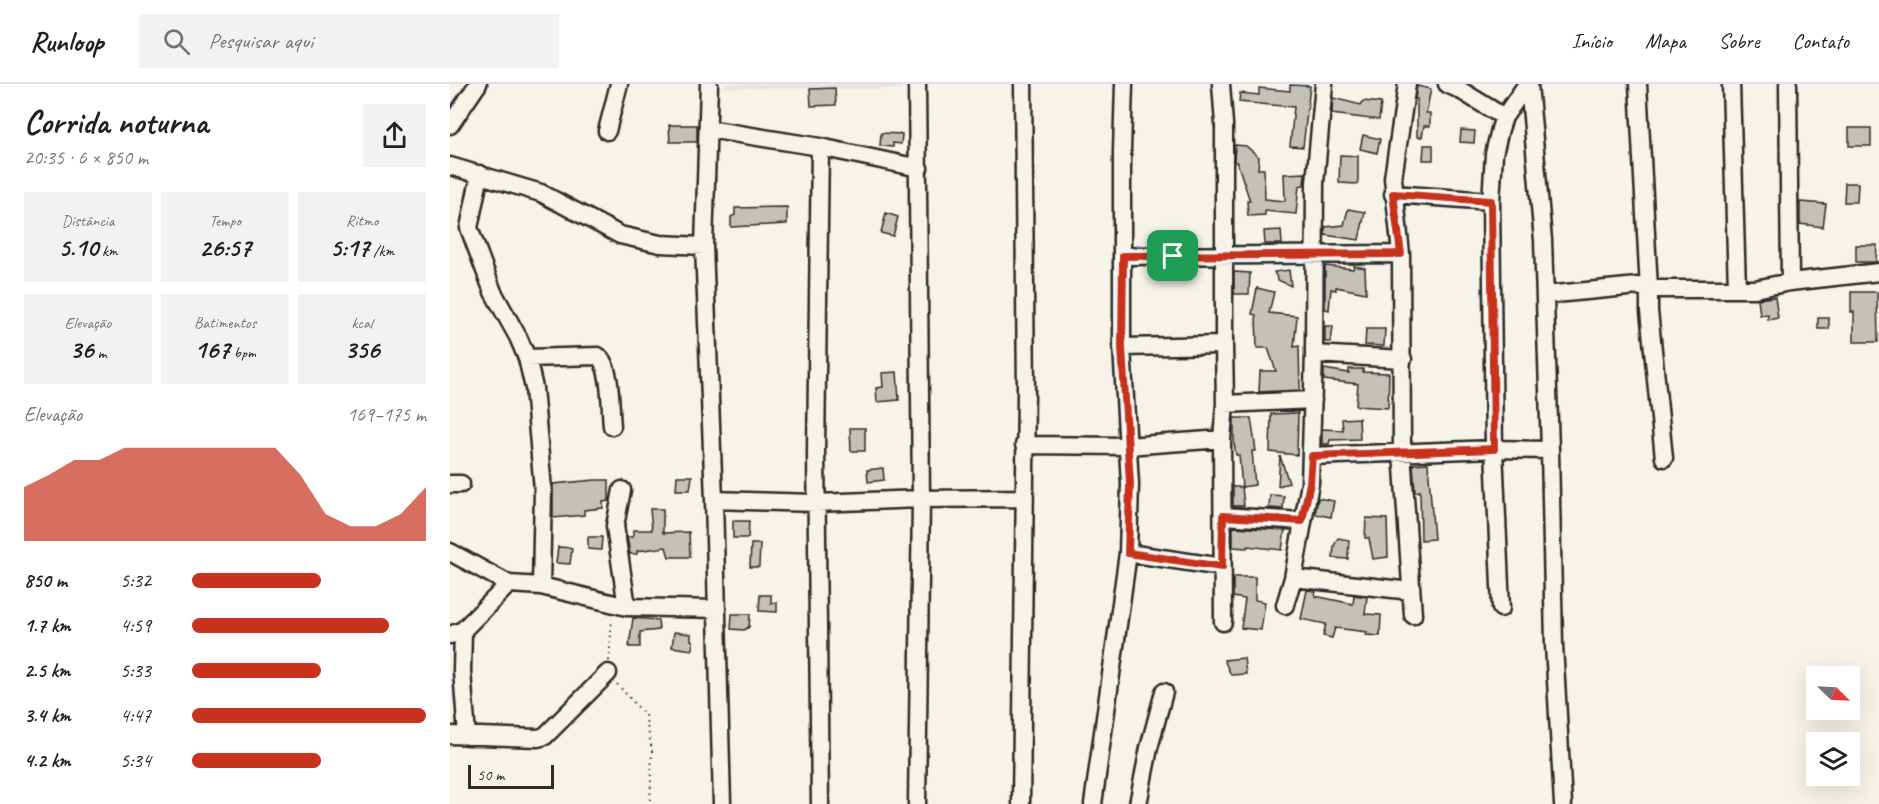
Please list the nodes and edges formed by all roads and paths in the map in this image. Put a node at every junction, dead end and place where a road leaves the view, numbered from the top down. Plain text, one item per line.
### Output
1 (478, 84) edge
2 (619, 84) edge
3 (709, 84) edge
4 (917, 84) edge
5 (1023, 84) edge
6 (1124, 84) edge
7 (1221, 84) edge
8 (1324, 84) edge
9 (1407, 84) edge
10 (1447, 84) edge
11 (1528, 84) edge
12 (1638, 84) edge
13 (1731, 84) edge
14 (1788, 84) edge
15 (1504, 117) junction
16 (450, 125) edge
17 (708, 129) junction
18 (607, 131) dead end
19 (820, 147) junction
20 (450, 166) edge
21 (919, 168) junction
22 (480, 174) junction
23 (1393, 194) junction
24 (1491, 201) junction
25 (704, 246) junction
26 (1401, 254) junction
27 (1123, 256) junction
28 (1224, 256) junction
29 (1314, 256) junction
30 (1879, 272) edge
31 (1790, 282) junction
32 (1649, 288) junction
33 (1737, 289) junction
34 (1545, 295) junction
35 (1224, 345) junction
36 (1122, 347) junction
37 (1314, 354) junction
38 (527, 358) junction
39 (1403, 359) junction
40 (1313, 400) junction
41 (1225, 404) junction
42 (612, 426) dead end
43 (1222, 439) junction
44 (1024, 445) junction
45 (1127, 446) junction
46 (1494, 449) junction
47 (1550, 450) junction
48 (1402, 452) junction
49 (1312, 456) junction
50 (1664, 458) dead end
51 (622, 490) dead end
52 (1023, 498) junction
53 (921, 499) junction
54 (714, 500) junction
55 (816, 502) junction
56 (1223, 516) junction
57 (1302, 521) junction
58 (450, 552) edge
59 (1128, 553) junction
60 (1222, 567) junction
61 (1293, 578) junction
62 (509, 584) junction
63 (541, 586) junction
64 (1412, 591) junction
65 (1285, 605) dead end
66 (620, 606) junction
67 (1501, 608) dead end
68 (717, 609) junction
69 (1413, 615) dead end
70 (1223, 622) dead end
71 (457, 632) edge
72 (608, 673) junction
73 (1164, 692) dead end
74 (458, 736) edge
75 (650, 804) edge
76 (722, 804) edge
77 (820, 804) edge
78 (917, 804) edge
79 (1021, 804) edge
80 (1093, 804) edge
81 (1138, 804) edge
82 (1563, 804) edge

1 - 16 street
2 - 18 street
3 - 17 street
4 - 21 street
5 - 44 street
6 - 27 street
7 - 28 street
8 - 29 street
9 - 23 street
10 - 15 street
11 - 15 street
11 - 34 street
12 - 32 street
13 - 33 street
14 - 31 street
15 - 24 street
17 - 19 street
17 - 25 street
19 - 21 street
19 - 55 street
20 - 22 street
21 - 53 street
22 - 25 street
22 - 38 street
23 - 24 street
23 - 26 street
24 - 46 street
25 - 54 street
26 - 29 street
26 - 39 street
27 - 28 street
27 - 36 street
28 - 29 street
28 - 35 street
29 - 37 street
30 - 31 street
31 - 33 street
32 - 33 street
32 - 34 street
32 - 50 street
34 - 47 street
35 - 36 street
35 - 41 street
36 - 45 street
37 - 39 street
37 - 40 street
38 - 42 street
38 - 63 street
39 - 48 street
40 - 41 street
40 - 49 street
41 - 43 street
43 - 45 street
43 - 56 street
44 - 45 street
44 - 52 street
45 - 59 street
46 - 47 street
46 - 48 street
46 - 67 street
47 - 82 street
48 - 49 street
48 - 64 street
49 - 57 street
51 - 66 street
52 - 53 street
52 - 79 street
53 - 55 street
53 - 78 street
54 - 55 street
54 - 68 street
55 - 77 street
56 - 57 street
56 - 60 street
57 - 61 street
58 - 62 street
59 - 60 street
59 - 80 street
60 - 70 street
61 - 64 street
61 - 65 street
62 - 63 street
62 - 71 street
63 - 66 street
64 - 69 street
66 - 68 street
66 - 72 path
68 - 76 street
71 - 74 street
72 - 74 street
72 - 75 path
73 - 81 street

